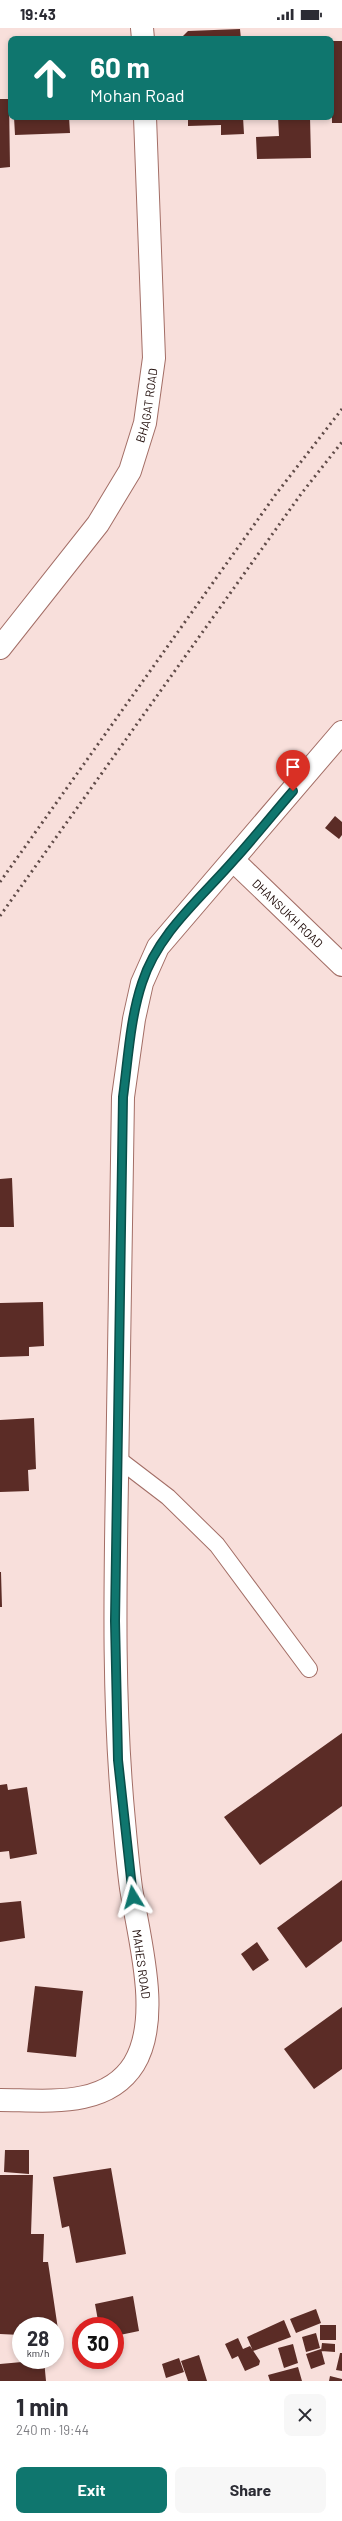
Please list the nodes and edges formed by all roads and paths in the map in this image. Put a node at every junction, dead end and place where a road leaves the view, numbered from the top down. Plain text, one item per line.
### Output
1 (145, 120) edge
2 (0, 648) edge
3 (342, 732) edge
4 (234, 861) junction
5 (342, 965) edge
6 (118, 1458) junction
7 (309, 1669) dead end
8 (0, 2100) edge

1 - 2 street, BHAGAT ROAD
3 - 4 street, MAHES ROAD
4 - 5 street, DHANSUKH ROAD
4 - 6 street, MAHES ROAD
6 - 7 lane
6 - 8 street, MAHES ROAD

